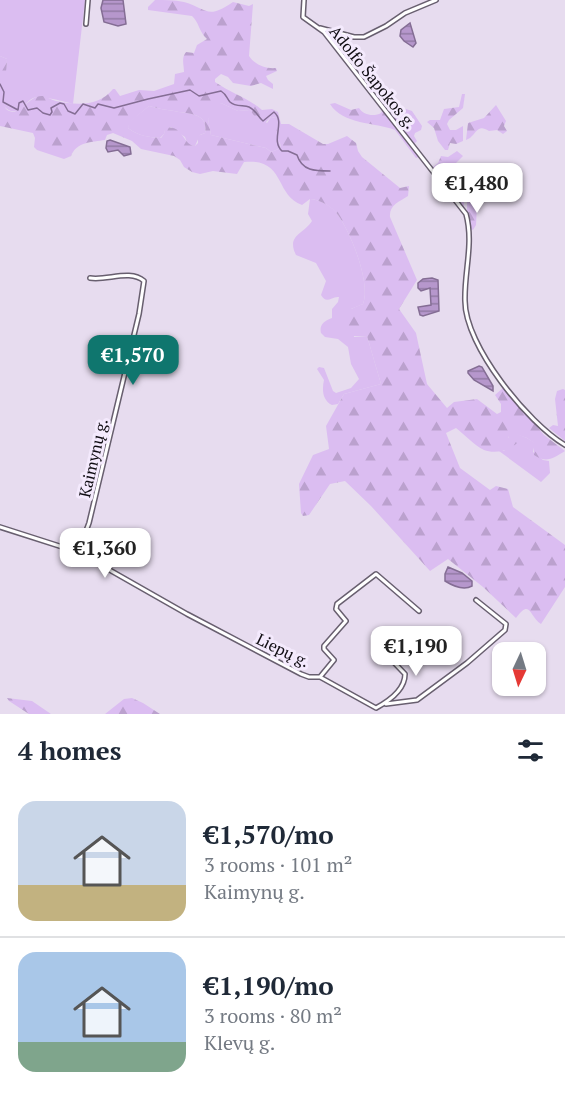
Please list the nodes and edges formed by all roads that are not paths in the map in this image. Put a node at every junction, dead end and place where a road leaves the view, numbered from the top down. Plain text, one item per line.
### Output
1 (88, 0) edge
2 (304, 0) edge
3 (436, 0) edge
4 (86, 24) dead end
5 (318, 27) junction
6 (90, 278) dead end
7 (565, 445) edge
8 (0, 527) edge
9 (78, 552) junction
10 (476, 600) dead end
11 (419, 611) dead end
12 (377, 635) dead end
13 (320, 677) junction
14 (384, 704) junction

1 - 4 street
2 - 5 street, Adolfo Šapokos g.
3 - 5 street
5 - 7 street, Adolfo Šapokos g.
6 - 9 street, Kaimynų g.
8 - 9 street, Liepų g.
9 - 13 street, Liepų g.
10 - 14 street
11 - 13 street
12 - 14 street
13 - 14 street, Liepų g.

